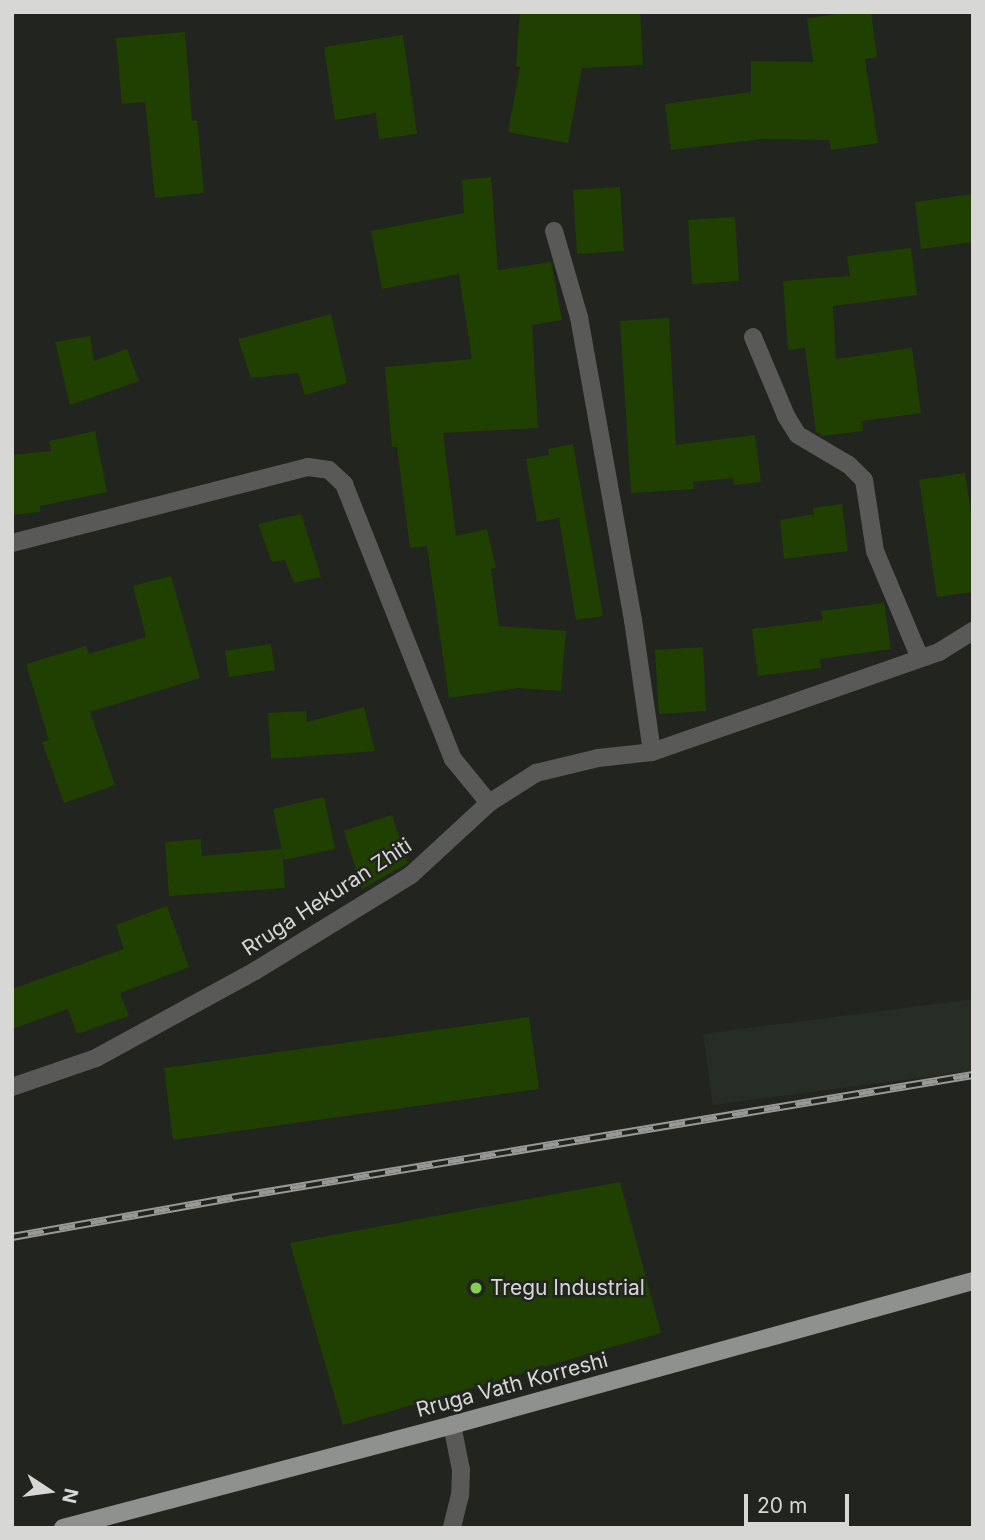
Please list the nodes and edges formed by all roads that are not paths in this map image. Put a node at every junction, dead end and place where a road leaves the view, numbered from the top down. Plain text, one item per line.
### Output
1 (554, 230) dead end
2 (753, 337) dead end
3 (12, 543) edge
4 (973, 631) edge
5 (920, 657) junction
6 (652, 752) junction
7 (489, 803) junction
8 (12, 1087) edge
9 (973, 1281) edge
10 (452, 1425) junction
11 (63, 1528) edge
12 (452, 1528) edge

1 - 6 street
2 - 5 street
3 - 7 street
4 - 5 street, Rruga Hekuran Zhiti
5 - 6 street, Rruga Hekuran Zhiti
6 - 7 street, Rruga Hekuran Zhiti
7 - 8 street, Rruga Hekuran Zhiti
9 - 10 main road, Rruga Vath Korreshi
10 - 11 main road, Rruga Vath Korreshi
10 - 12 street

